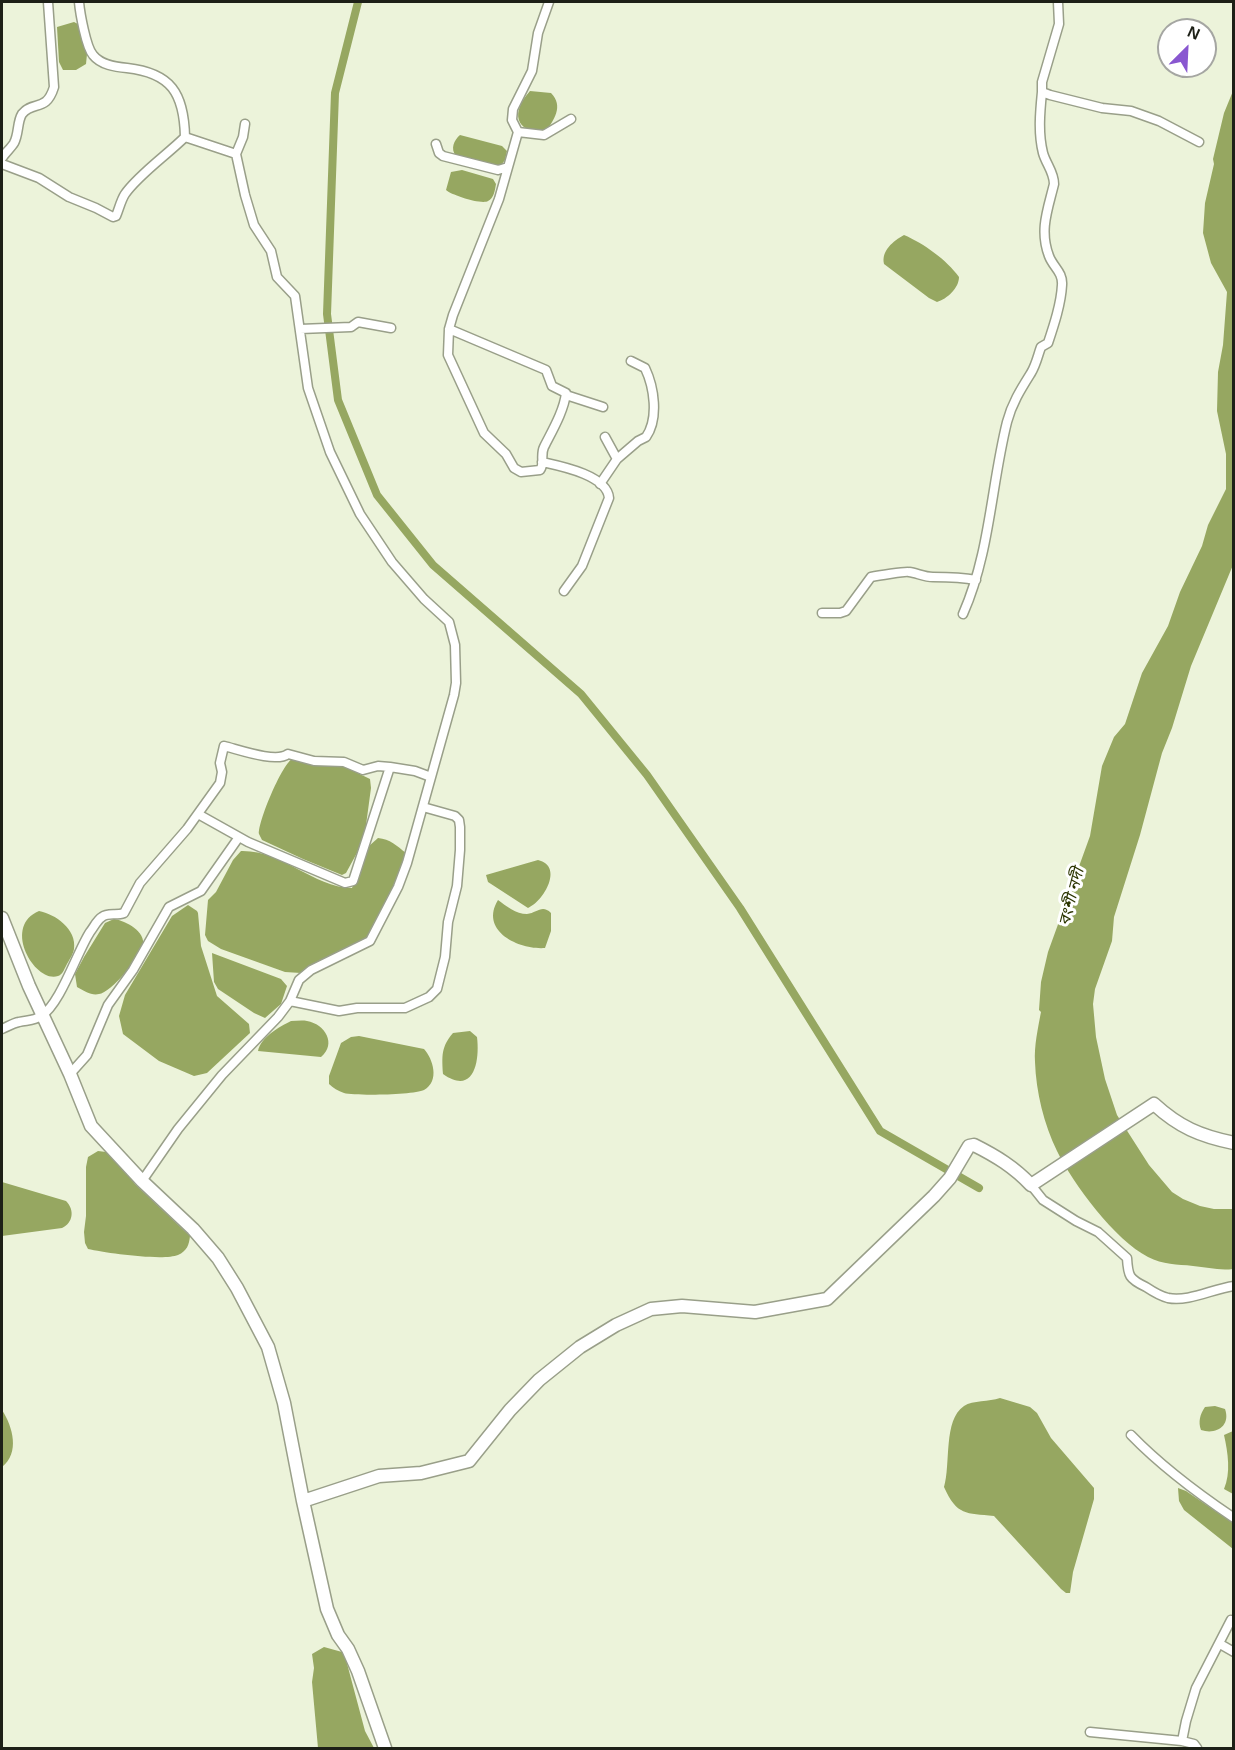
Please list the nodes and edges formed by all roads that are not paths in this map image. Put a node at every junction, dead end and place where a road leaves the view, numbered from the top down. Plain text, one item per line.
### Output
1 (48, 2) edge
2 (79, 2) edge
3 (549, 2) edge
4 (1058, 2) edge
5 (1042, 92) junction
6 (571, 119) dead end
7 (245, 124) dead end
8 (518, 132) junction
9 (185, 137) junction
10 (1199, 142) dead end
11 (436, 144) dead end
12 (236, 154) junction
13 (2, 158) edge
14 (2, 164) edge
15 (508, 168) junction
16 (391, 328) dead end
17 (302, 329) junction
18 (449, 329) junction
19 (632, 361) dead end
20 (566, 395) junction
21 (603, 407) dead end
22 (605, 437) dead end
23 (617, 459) junction
24 (542, 462) junction
25 (600, 484) junction
26 (976, 580) junction
27 (564, 591) dead end
28 (822, 613) dead end
29 (963, 614) dead end
30 (390, 767) junction
31 (431, 777) junction
32 (423, 807) junction
33 (198, 814) junction
34 (239, 837) junction
35 (2, 918) edge
36 (290, 1001) junction
37 (43, 1016) junction
38 (2, 1029) edge
39 (69, 1074) junction
40 (1233, 1143) edge
41 (142, 1181) junction
42 (1034, 1183) junction
43 (1233, 1286) edge
44 (1131, 1435) dead end
45 (303, 1501) junction
46 (1233, 1518) edge
47 (1231, 1620) dead end
48 (1220, 1644) junction
49 (1233, 1652) edge
50 (1090, 1732) dead end
51 (1182, 1741) junction
52 (385, 1749) edge
53 (1197, 1749) edge

1 - 13 street
2 - 9 street
3 - 8 street
4 - 5 street
5 - 10 street
5 - 26 street
6 - 8 street
7 - 12 street
8 - 15 street
9 - 12 street
9 - 14 street
11 - 15 street
12 - 17 street
15 - 18 street
16 - 17 street
17 - 31 street
18 - 20 street
18 - 24 street
19 - 23 street
20 - 21 street
20 - 24 street
22 - 23 street
23 - 25 street
24 - 25 street
25 - 27 street
26 - 28 street
26 - 29 street
30 - 31 street
30 - 33 street
30 - 34 street
31 - 32 street
32 - 36 street
32 - 36 street
33 - 34 street
33 - 37 street
34 - 39 street
35 - 37 street
36 - 41 street
37 - 38 street
37 - 39 street
39 - 41 street
40 - 42 street
41 - 45 street
42 - 43 street
42 - 45 street
44 - 46 street
45 - 52 street
47 - 48 street
48 - 49 street
48 - 51 street
50 - 51 street
51 - 53 street

